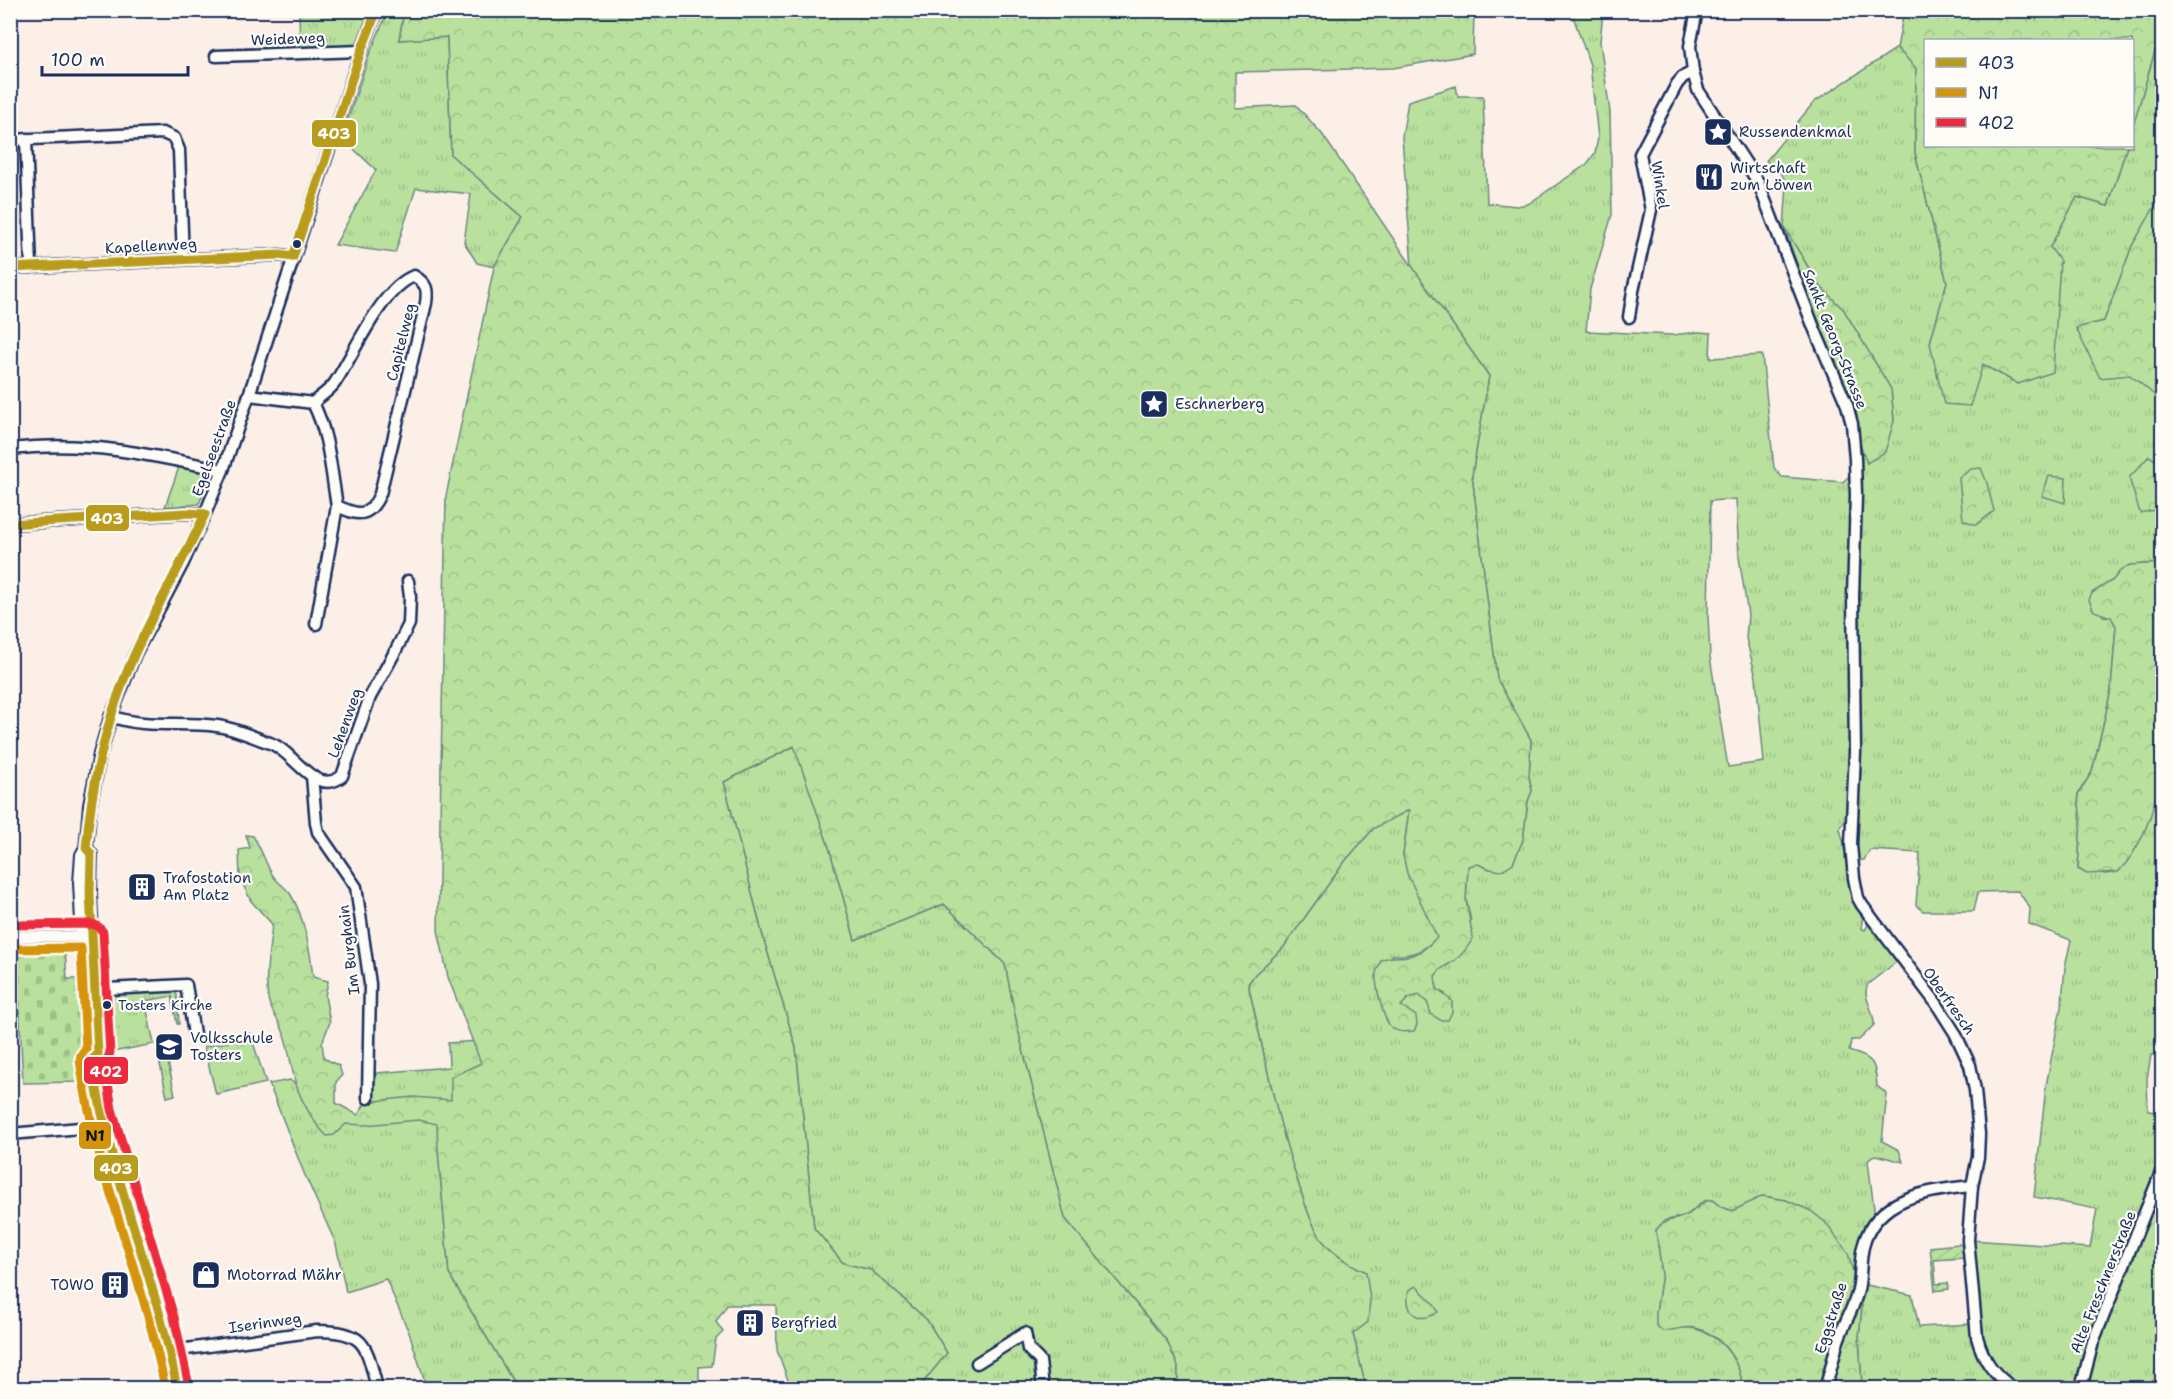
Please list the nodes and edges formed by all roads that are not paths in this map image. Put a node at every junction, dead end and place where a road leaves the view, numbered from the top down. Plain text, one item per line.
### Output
1 (377, 10) edge
2 (1697, 10) edge
3 (361, 51) junction
4 (216, 56) dead end
5 (1693, 72) junction
6 (26, 139) junction
7 (10, 140) edge
8 (292, 257) junction
9 (183, 259) junction
10 (31, 267) junction
11 (10, 268) edge
12 (1629, 317) dead end
13 (249, 395) junction
14 (313, 403) junction
15 (10, 449) edge
16 (222, 470) junction
17 (337, 506) junction
18 (205, 514) junction
19 (10, 524) edge
20 (408, 581) dead end
21 (316, 624) dead end
22 (111, 716) junction
23 (312, 776) junction
24 (1853, 811) joint
25 (10, 937) edge
26 (88, 937) junction
27 (91, 989) junction
28 (194, 1034) dead end
29 (368, 1098) dead end
30 (104, 1126) junction
31 (10, 1134) edge
32 (2163, 1170) edge
33 (1971, 1186) junction
34 (172, 1352) junction
35 (977, 1363) dead end
36 (177, 1389) edge
37 (378, 1389) edge
38 (1043, 1389) edge
39 (1825, 1389) edge
40 (2013, 1389) edge
41 (2080, 1389) edge

1 - 3 street, Egelseestraße
2 - 5 street, Sankt Georg-Strasse
3 - 4 street, Weideweg
3 - 8 street, Egelseestraße
5 - 12 street, Winkel
5 - 24 street, Sankt Georg-Strasse
6 - 7 street
6 - 9 street
6 - 10 street
8 - 9 street, Kapellenweg
8 - 13 street, Egelseestraße
9 - 10 street, Kapellenweg
10 - 11 street, Kapellenweg
13 - 14 street
13 - 16 street, Egelseestraße
14 - 17 street
14 - 17 street, Capitelweg
15 - 16 street
16 - 18 street, Egelseestraße
17 - 21 street
18 - 19 street
18 - 22 street, Egelseestraße
20 - 23 street, Lehenweg
22 - 23 street
22 - 26 main road, Egelseestraße
23 - 29 street, Im Burghain
24 - 33 street, Oberfresch
25 - 26 street
26 - 27 main road, Egelseestraße
27 - 28 street
27 - 30 main road, Egelseestraße
30 - 31 street
30 - 34 main road, Egelseestraße
32 - 41 street, Alte Freschnerstraße
33 - 39 street, Eggstraße
33 - 40 street, Oberfresch
34 - 36 main road, Egelseestraße
34 - 37 street, Iserinweg
35 - 38 street

